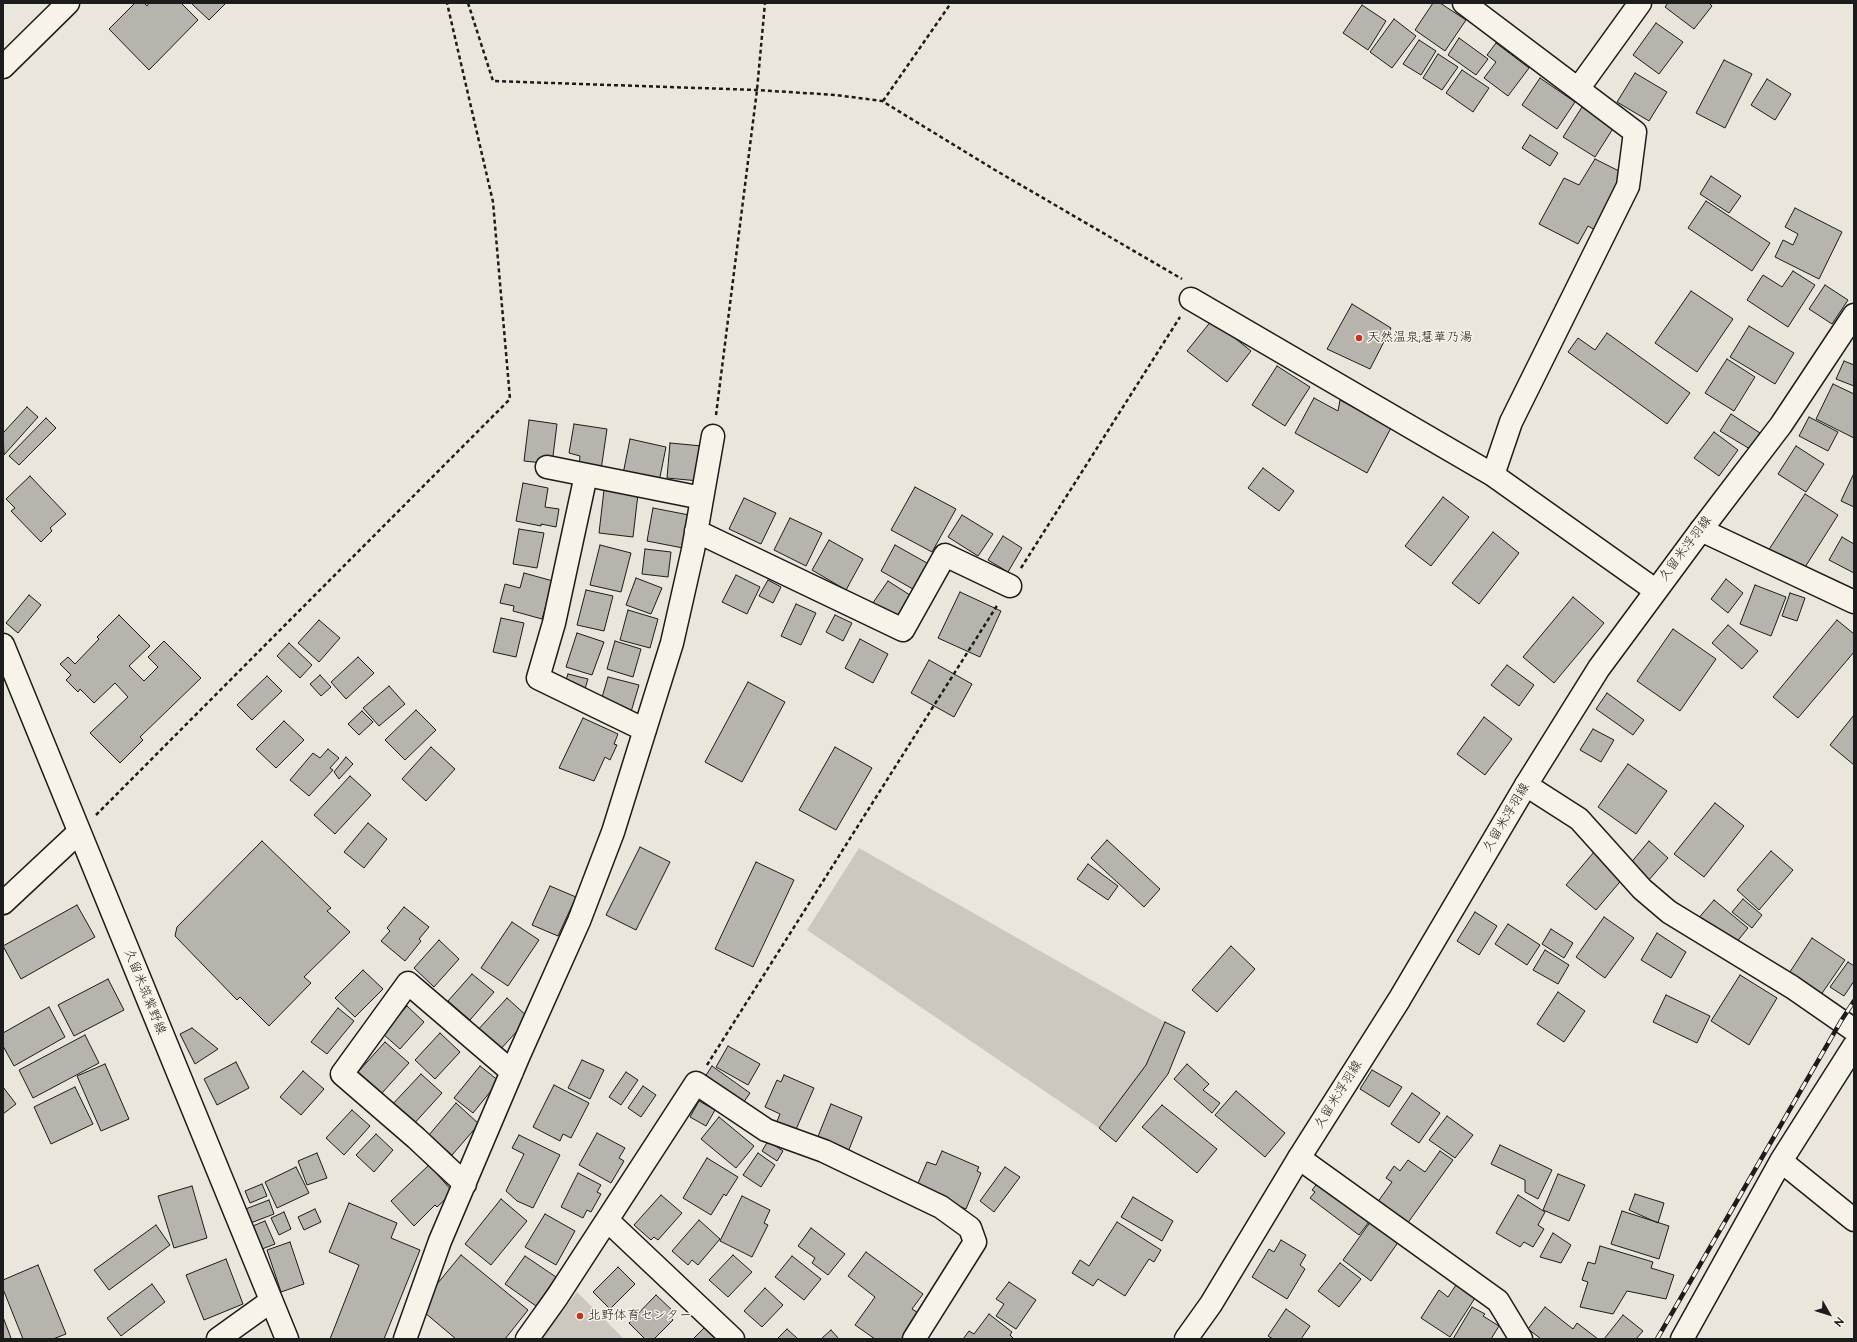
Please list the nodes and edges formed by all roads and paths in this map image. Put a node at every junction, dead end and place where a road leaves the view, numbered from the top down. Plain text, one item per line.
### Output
1 (68, 3) edge
2 (447, 3) edge
3 (468, 3) edge
4 (765, 3) edge
5 (951, 3) edge
6 (1464, 3) edge
7 (1640, 3) edge
8 (3, 67) edge
9 (1578, 89) junction
10 (757, 90) junction
11 (882, 101) junction
12 (1191, 299) junction
13 (1854, 315) edge
14 (713, 436) joint
15 (547, 468) dead end
16 (586, 475) junction
17 (1493, 475) junction
18 (702, 498) junction
19 (1700, 530) junction
20 (696, 531) junction
21 (1010, 586) junction
22 (1655, 590) junction
23 (1854, 602) edge
24 (3, 645) edge
25 (645, 730) junction
26 (1526, 785) junction
27 (79, 832) junction
28 (3, 902) edge
29 (1854, 1030) edge
30 (1854, 1046) edge
31 (512, 1072) junction
32 (696, 1083) junction
33 (1299, 1158) junction
34 (1781, 1161) junction
35 (464, 1184) junction
36 (607, 1220) junction
37 (1854, 1220) edge
38 (271, 1301) junction
39 (1512, 1334) edge
40 (218, 1339) edge
41 (287, 1339) edge
42 (405, 1339) edge
43 (527, 1339) edge
44 (733, 1339) edge
45 (914, 1339) edge
46 (1186, 1339) edge
47 (1682, 1339) edge

1 - 8 street
2 - 27 path
3 - 10 path
4 - 10 path
5 - 11 path
6 - 9 street
7 - 9 street
9 - 17 street
10 - 11 path
10 - 14 path
11 - 12 path
12 - 17 street
12 - 21 path
13 - 19 street, 久留米浮羽線
14 - 18 street
15 - 16 street
16 - 18 street
16 - 25 street
17 - 22 street
18 - 20 street
19 - 22 street, 久留米浮羽線
19 - 23 street
20 - 21 street
20 - 25 street
21 - 32 path
22 - 26 street, 久留米浮羽線
24 - 27 street, 久留米筑紫野線
25 - 31 street
26 - 29 street
26 - 33 street, 久留米浮羽線
27 - 28 street
27 - 38 street, 久留米筑紫野線
30 - 34 street
31 - 35 street
31 - 35 street
32 - 36 street
32 - 45 street
33 - 39 street
33 - 46 street, 久留米浮羽線
34 - 37 street
34 - 47 street
35 - 42 street
36 - 43 street
36 - 44 street
38 - 40 street
38 - 41 street, 久留米筑紫野線

